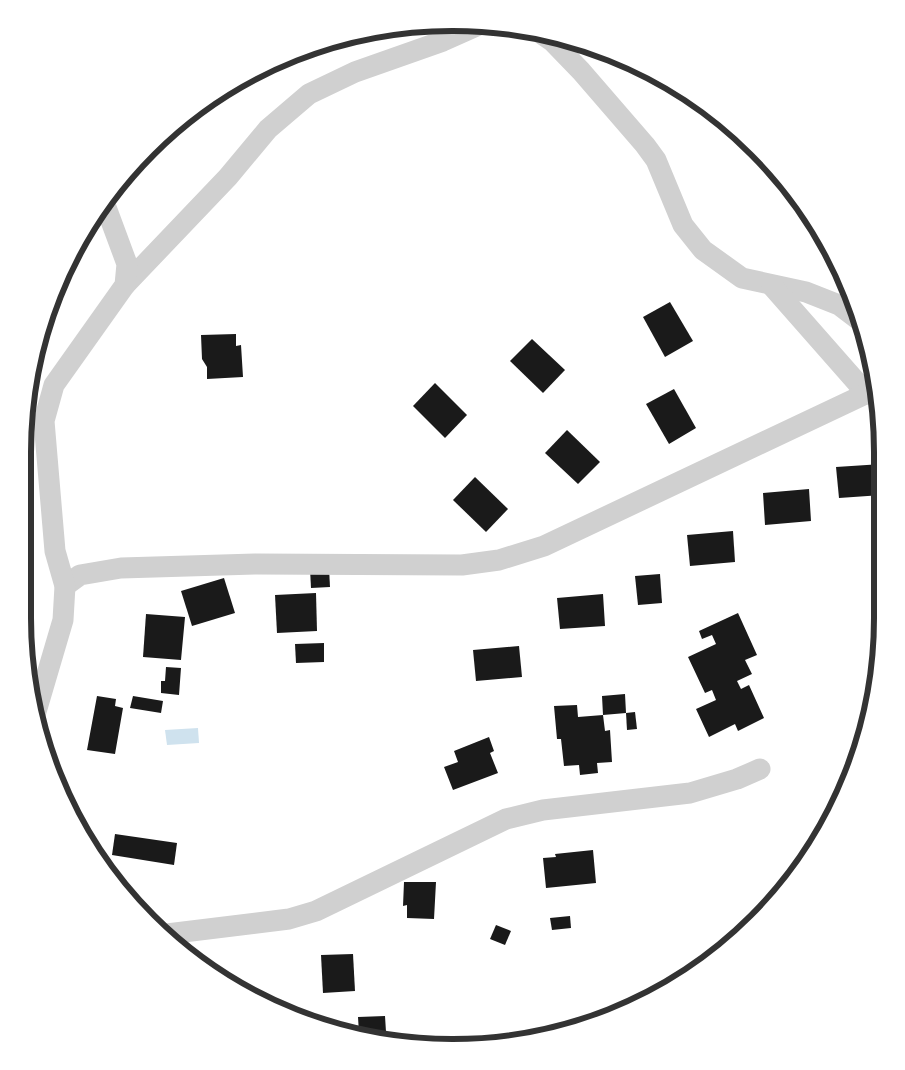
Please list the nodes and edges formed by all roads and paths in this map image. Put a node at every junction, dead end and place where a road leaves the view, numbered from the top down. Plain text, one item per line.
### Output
1 (464, 31) edge
2 (555, 44) edge
3 (107, 211) edge
4 (125, 285) junction
5 (772, 286) junction
6 (850, 313) edge
7 (868, 387) edge
8 (869, 392) edge
9 (65, 586) junction
10 (39, 700) edge
11 (760, 770) dead end
12 (174, 933) edge

1 - 4 street
2 - 5 street
3 - 4 street
4 - 9 street
5 - 6 street
5 - 7 street
8 - 9 street
9 - 10 street
11 - 12 street

